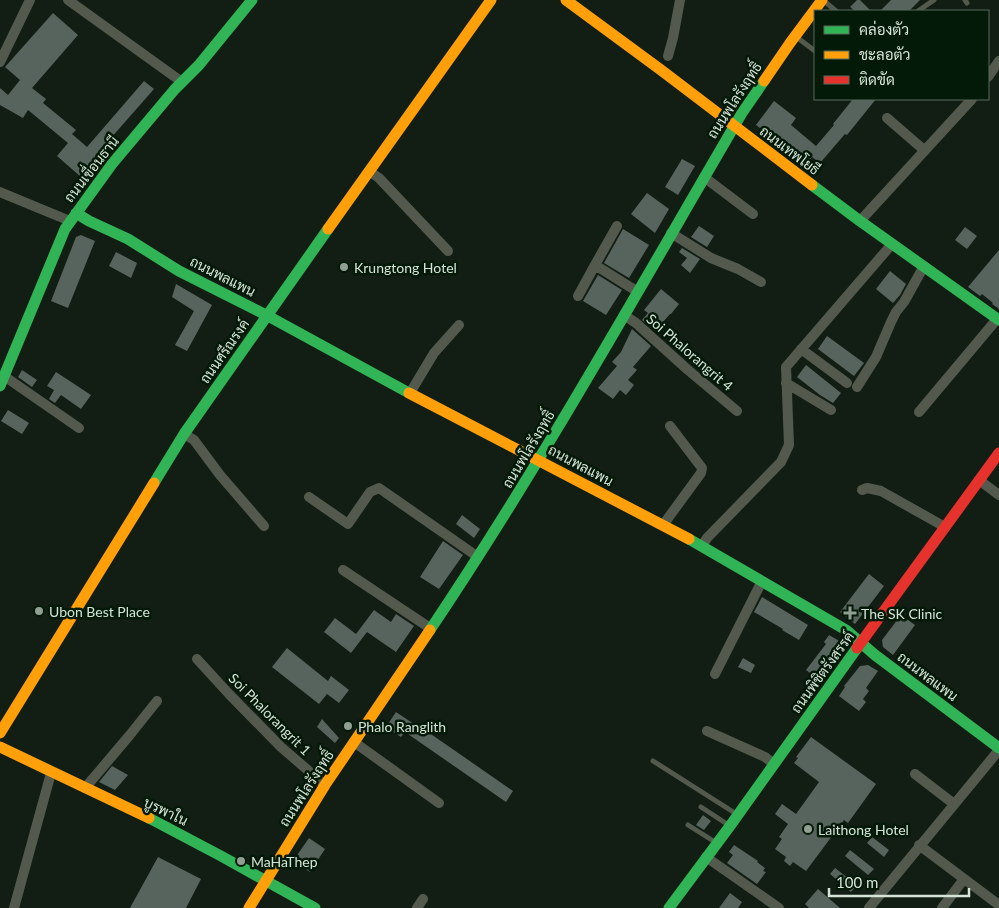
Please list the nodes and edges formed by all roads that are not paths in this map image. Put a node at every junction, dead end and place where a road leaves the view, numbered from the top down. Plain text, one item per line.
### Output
1 (30, 0) edge
2 (68, 0) edge
3 (252, 0) edge
4 (492, 0) edge
5 (566, 0) edge
6 (680, 0) edge
7 (822, 0) edge
8 (934, 0) edge
9 (835, 10) edge
10 (919, 10) edge
11 (814, 11) edge
12 (795, 36) junction
13 (814, 50) edge
14 (668, 56) dead end
15 (0, 62) edge
16 (999, 62) edge
17 (989, 76) edge
18 (182, 82) junction
19 (971, 100) edge
20 (887, 118) dead end
21 (734, 126) junction
22 (924, 150) junction
23 (369, 171) junction
24 (704, 177) junction
25 (0, 192) edge
26 (753, 214) dead end
27 (73, 217) junction
28 (860, 221) junction
29 (617, 226) dead end
30 (672, 233) junction
31 (892, 244) junction
32 (448, 251) dead end
33 (595, 265) junction
34 (924, 266) junction
35 (760, 282) dead end
36 (638, 292) junction
37 (578, 296) dead end
38 (624, 315) junction
39 (268, 316) junction
40 (998, 320) edge
41 (459, 325) dead end
42 (801, 349) junction
43 (2, 381) edge
44 (786, 383) junction
45 (846, 383) dead end
46 (857, 387) dead end
47 (410, 393) junction
48 (831, 410) dead end
49 (737, 411) dead end
50 (919, 412) dead end
51 (670, 426) dead end
52 (80, 428) dead end
53 (184, 434) junction
54 (999, 453) edge
55 (540, 460) junction
56 (979, 480) junction
57 (862, 490) dead end
58 (999, 495) edge
59 (308, 497) dead end
60 (663, 525) junction
61 (264, 526) dead end
62 (945, 527) junction
63 (702, 546) junction
64 (478, 557) junction
65 (343, 570) dead end
66 (762, 581) junction
67 (430, 628) junction
68 (861, 643) junction
69 (197, 660) dead end
70 (715, 674) dead end
71 (156, 701) dead end
72 (707, 731) dead end
73 (0, 733) edge
74 (354, 742) junction
75 (0, 748) edge
76 (999, 749) edge
77 (653, 761) dead end
78 (774, 764) junction
79 (51, 773) junction
80 (915, 774) dead end
81 (325, 785) junction
82 (85, 788) junction
83 (439, 803) dead end
84 (954, 804) junction
85 (701, 807) dead end
86 (738, 815) junction
87 (688, 825) dead end
88 (730, 826) junction
89 (717, 843) junction
90 (919, 845) junction
91 (706, 857) junction
92 (964, 879) junction
93 (266, 880) junction
94 (997, 906) edge
95 (14, 908) edge
96 (249, 908) edge
97 (315, 908) edge
98 (669, 908) edge
99 (780, 908) edge
100 (869, 908) edge
101 (942, 908) edge

1 - 15 street
2 - 18 street
3 - 18 street, ถนนเขื่อนธานี
4 - 23 street, ถนนศรีณรงค์
5 - 21 street, ถนนเทพโยธี
6 - 14 street
7 - 9 lane
8 - 10 lane
11 - 12 street, ถนนพโลรังฤทธิ์
12 - 13 lane
12 - 21 street, ถนนพโลรังฤทธิ์
16 - 17 street
18 - 27 street, ถนนเขื่อนธานี
19 - 22 street
20 - 22 street
21 - 24 street, ถนนพโลรังฤทธิ์
21 - 28 street, ถนนเทพโยธี
22 - 28 street
23 - 32 street
23 - 39 street, ถนนศรีณรงค์
24 - 26 street
24 - 30 street, ถนนพโลรังฤทธิ์
25 - 27 street
27 - 39 street, ถนนพลแพน
27 - 43 street, ถนนเขื่อนธานี
28 - 31 street, ถนนเทพโยธี
29 - 33 street
30 - 35 street
30 - 36 street, ถนนพโลรังฤทธิ์
31 - 34 street, ถนนเทพโยธี
31 - 42 street
33 - 36 street
33 - 37 street
34 - 40 street, ถนนเทพโยธี
34 - 46 street
36 - 38 street, ถนนพโลรังฤทธิ์
38 - 49 street, Soi Phalorangrit 4
38 - 55 street, ถนนพโลรังฤทธิ์
39 - 47 street, ถนนพลแพน
39 - 53 street, ถนนศรีณรงค์
40 - 50 street
41 - 47 street
42 - 44 street
42 - 45 street
43 - 52 street
44 - 48 street
44 - 63 street
47 - 55 street, ถนนพลแพน
51 - 60 street
53 - 61 street
53 - 73 street, ถนนศรีณรงค์
54 - 56 street, ถนนพิชิตรังสรรค์
55 - 60 street, ถนนพลแพน
55 - 64 street, ถนนพโลรังฤทธิ์
56 - 58 street
56 - 62 street, ถนนพิชิตรังสรรค์
57 - 62 street
59 - 64 street
60 - 63 street, ถนนพลแพน
62 - 68 street, ถนนพิชิตรังสรรค์
63 - 66 street, ถนนพลแพน
64 - 67 street, ถนนพโลรังฤทธิ์
65 - 67 street
66 - 68 street, ถนนพลแพน
66 - 70 street
67 - 74 street, ถนนพโลรังฤทธิ์
68 - 76 street, ถนนพลแพน
68 - 78 street, ถนนพิชิตรังสรรค์
69 - 81 street, Soi Phalorangrit 1
71 - 82 street
72 - 78 street
74 - 81 street, ถนนพโลรังฤทธิ์
74 - 83 street
75 - 79 street, บูรพาใน
76 - 84 street
77 - 86 lane
78 - 86 street, ถนนพิชิตรังสรรค์
79 - 82 street, บูรพาใน
79 - 95 street
80 - 84 street
81 - 93 street, ถนนพโลรังฤทธิ์
82 - 93 street, บูรพาใน
84 - 90 street
85 - 88 lane
86 - 88 street, ถนนพิชิตรังสรรค์
87 - 89 lane
88 - 89 street, ถนนพิชิตรังสรรค์
89 - 91 street, ถนนพิชิตรังสรรค์
90 - 92 street
90 - 100 street
91 - 98 street, ถนนพิชิตรังสรรค์
91 - 99 street
92 - 94 street
92 - 101 street
93 - 96 street, ถนนพโลรังฤทธิ์
93 - 97 street, บูรพาใน

